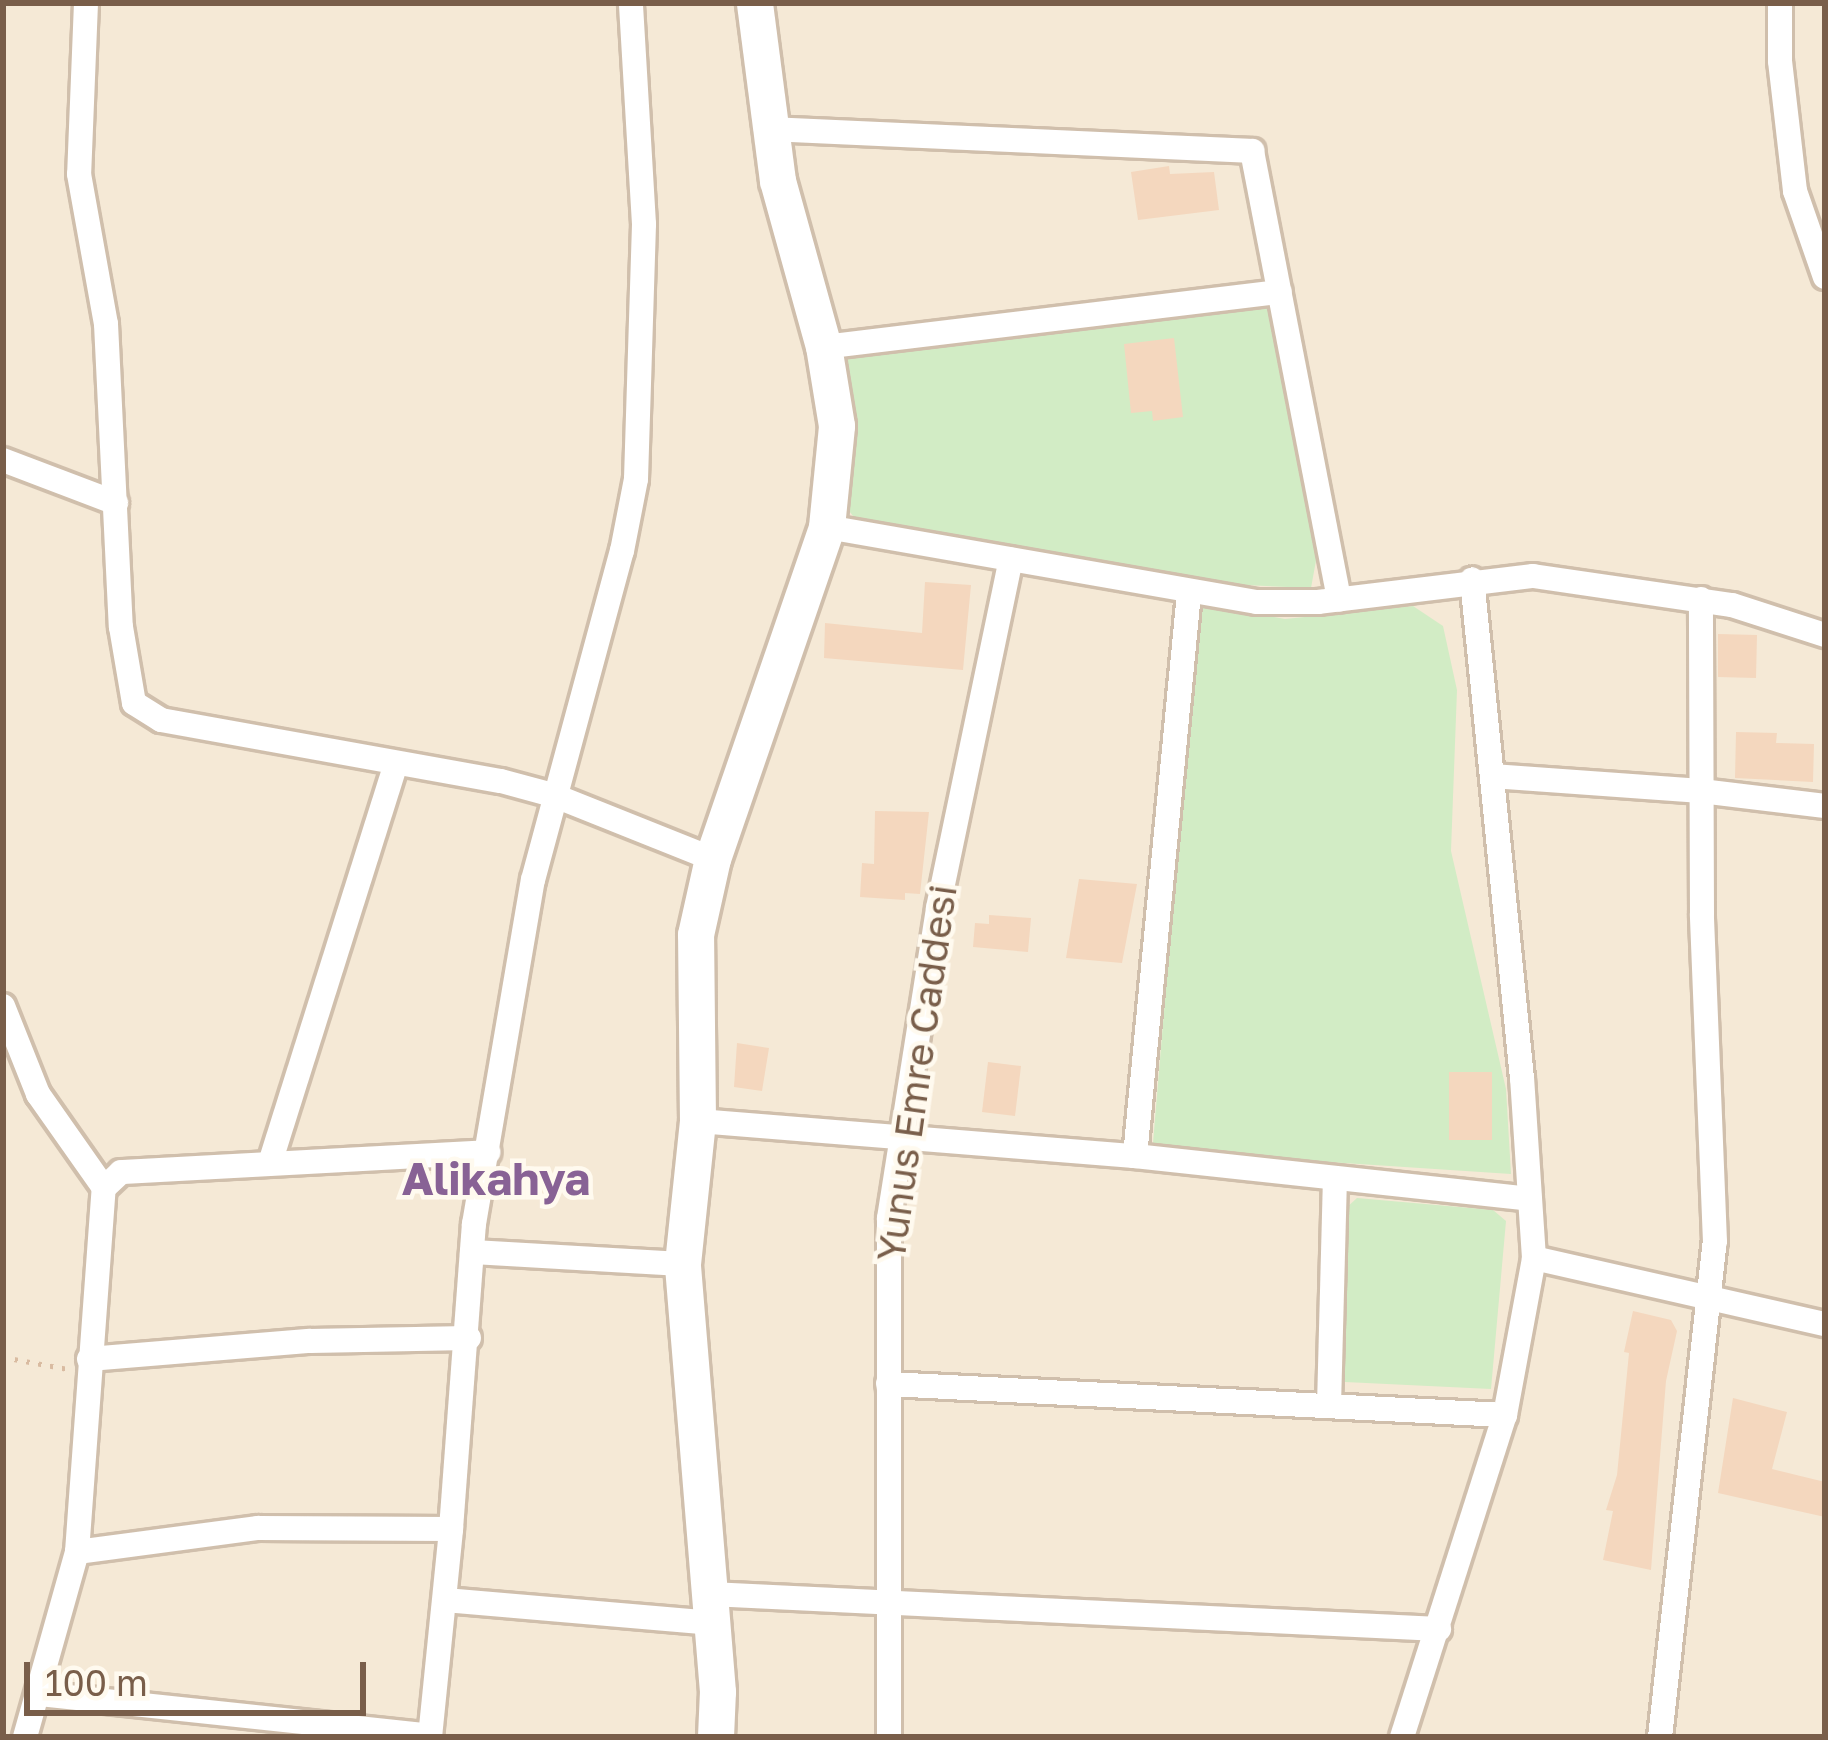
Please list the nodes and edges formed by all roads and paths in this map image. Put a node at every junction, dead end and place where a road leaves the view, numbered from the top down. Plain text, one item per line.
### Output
1 (86, 3) edge
2 (631, 3) edge
3 (755, 3) edge
4 (1780, 3) edge
5 (770, 129) junction
6 (1825, 277) edge
7 (1280, 292) junction
8 (824, 347) junction
9 (3, 460) edge
10 (116, 503) junction
11 (827, 527) junction
12 (1011, 560) junction
13 (1472, 579) junction
14 (1189, 593) junction
15 (1339, 599) junction
16 (1702, 599) junction
17 (1825, 635) edge
18 (396, 763) junction
19 (1492, 776) junction
20 (1701, 790) junction
21 (554, 795) junction
22 (1825, 806) edge
23 (713, 859) junction
24 (3, 1006) edge
25 (698, 1121) junction
26 (899, 1142) junction
27 (488, 1152) junction
28 (1135, 1156) junction
29 (270, 1163) junction
30 (1335, 1181) junction
31 (104, 1188) junction
32 (1530, 1199) junction
33 (472, 1252) junction
34 (1534, 1258) junction
35 (683, 1264) junction
36 (1709, 1298) junction
37 (1825, 1324) edge
38 (469, 1338) junction
39 (3, 1357) edge
40 (88, 1366) junction
41 (888, 1384) junction
42 (1329, 1406) junction
43 (1504, 1414) junction
44 (451, 1529) junction
45 (77, 1552) junction
46 (445, 1600) junction
47 (885, 1604) junction
48 (711, 1608) junction
49 (1439, 1629) junction
50 (40, 1694) junction
51 (430, 1736) edge
52 (25, 1737) edge
53 (716, 1737) edge
54 (889, 1737) edge
55 (1402, 1737) edge
56 (1660, 1737) edge

1 - 10 street
2 - 21 street
3 - 5 street
4 - 6 street
5 - 7 street
5 - 8 street
7 - 8 street
7 - 15 street
8 - 11 street
9 - 10 street
10 - 18 street
11 - 12 street
11 - 23 street
12 - 14 street
12 - 26 street, Yunus Emre Caddesi
13 - 15 street
13 - 16 street
13 - 19 street
14 - 15 street
14 - 28 street
16 - 17 street
16 - 20 street
18 - 21 street
18 - 29 street
19 - 20 street
19 - 32 street
20 - 22 street
20 - 36 street
21 - 23 street
21 - 27 street
23 - 25 street
24 - 31 street
25 - 26 street
25 - 35 street
26 - 28 street
26 - 41 street, Yunus Emre Caddesi
27 - 29 street
27 - 33 street
28 - 30 street
29 - 31 street
30 - 32 street
30 - 42 street
31 - 40 street
32 - 34 street
33 - 35 street
33 - 38 street
34 - 36 street
34 - 43 street
35 - 48 street
36 - 37 street
36 - 56 street
38 - 40 street
38 - 44 street
39 - 40 path
40 - 45 street
41 - 42 street
41 - 47 street, Yunus Emre Caddesi
42 - 43 street
43 - 49 street
44 - 45 street
44 - 46 street
45 - 50 street
46 - 48 street
46 - 51 street
47 - 48 street
47 - 49 street
47 - 54 street, Yunus Emre Caddesi
48 - 53 street
49 - 55 street
50 - 51 street
50 - 52 street

